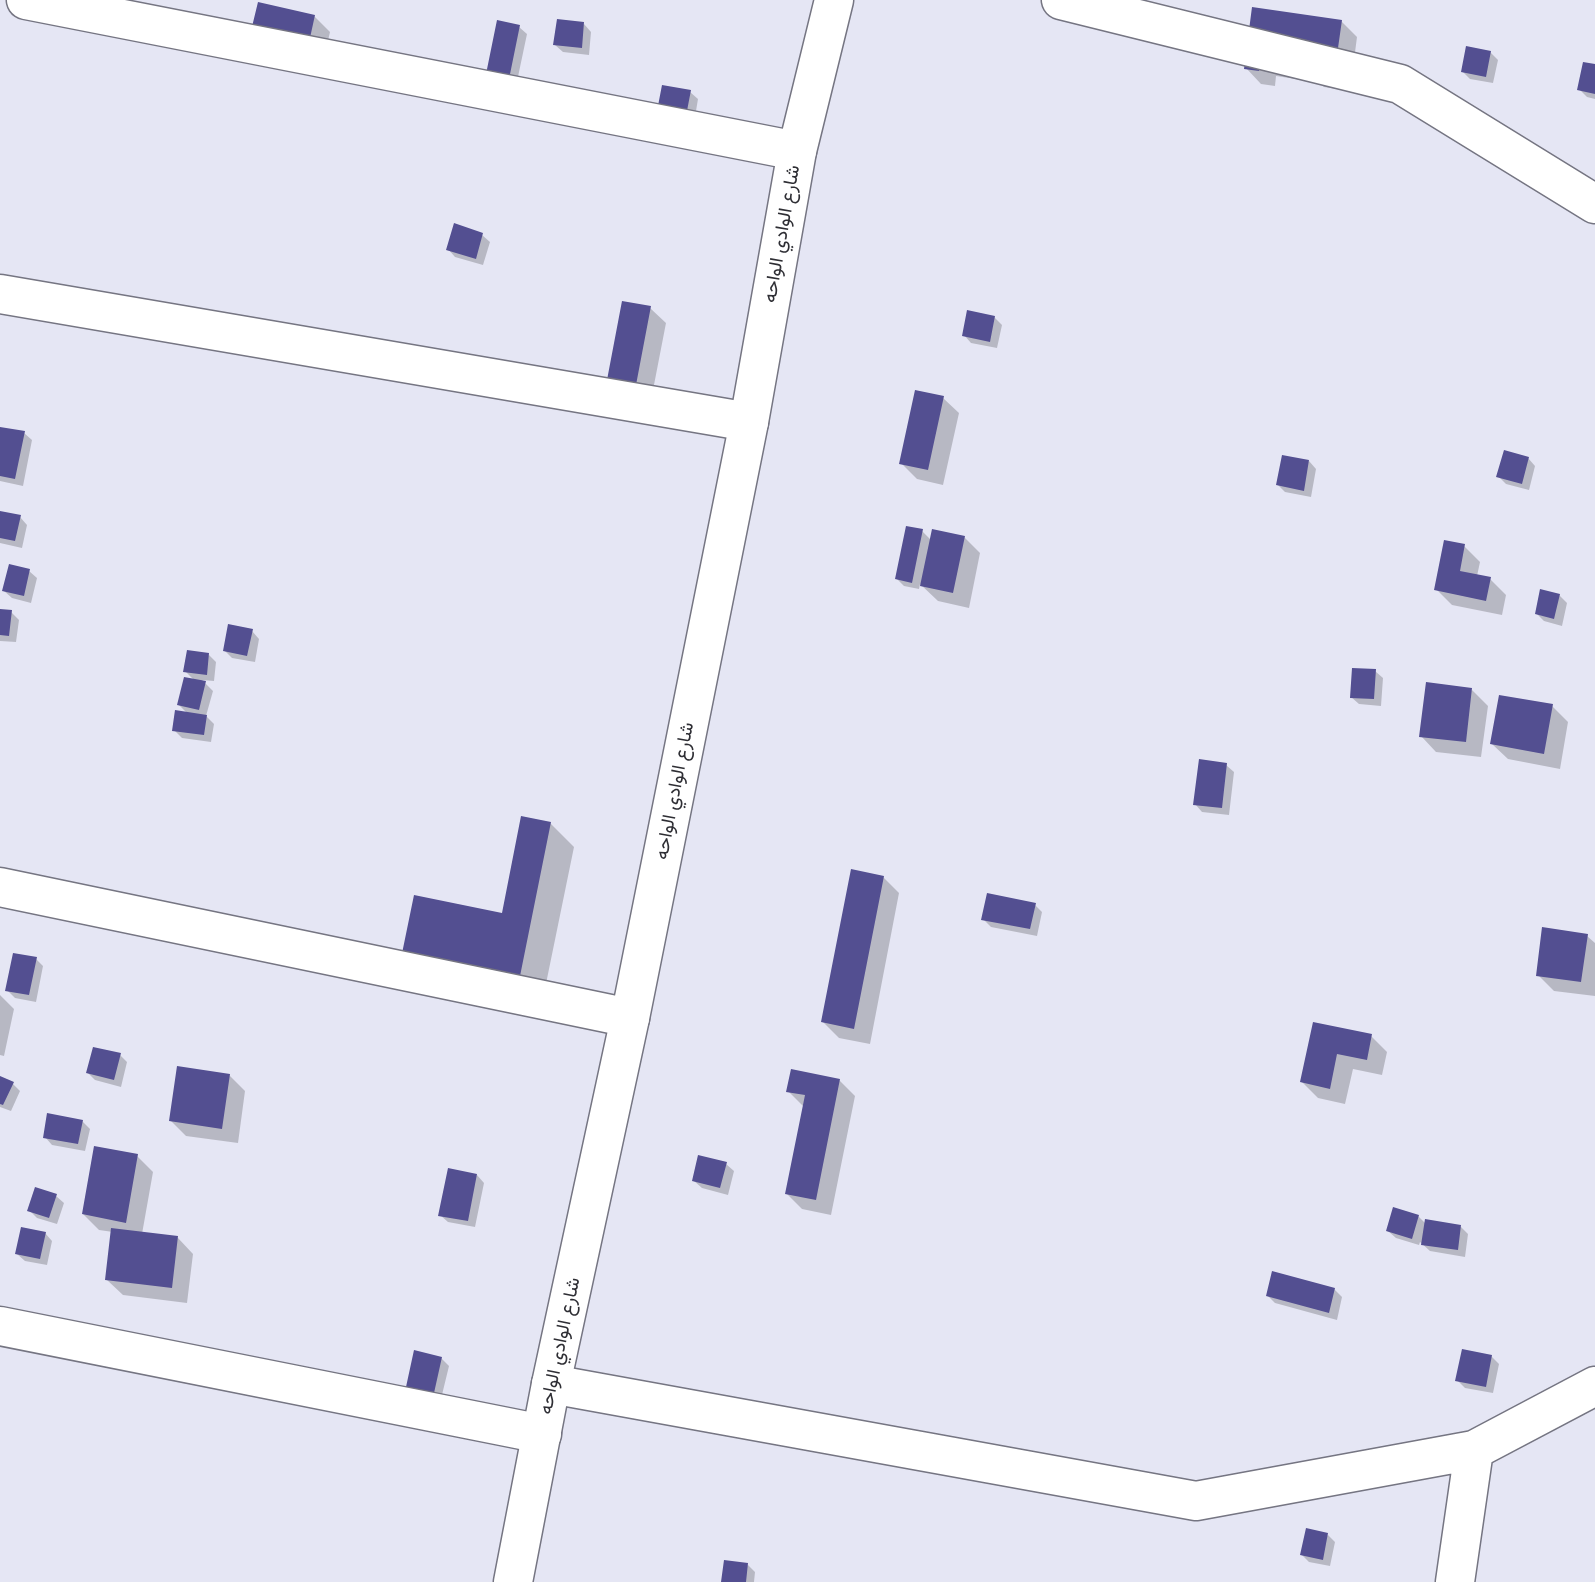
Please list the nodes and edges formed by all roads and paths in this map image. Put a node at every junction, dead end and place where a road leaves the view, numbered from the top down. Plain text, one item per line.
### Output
1 (26, 0) edge
2 (834, 0) edge
3 (1061, 0) edge
4 (797, 151) junction
5 (1595, 204) edge
6 (0, 293) edge
7 (748, 422) junction
8 (0, 887) edge
9 (630, 1018) junction
10 (0, 1326) edge
11 (551, 1384) junction
12 (1595, 1386) edge
13 (542, 1434) junction
14 (1475, 1450) junction
15 (513, 1582) edge
16 (1455, 1582) edge

1 - 4 street
2 - 4 street, شارع الوادي الواحه
3 - 5 street
4 - 7 street, شارع الوادي الواحه
6 - 7 street
7 - 9 street, شارع الوادي الواحه
8 - 9 street
9 - 11 street, شارع الوادي الواحه
10 - 13 street
11 - 13 street, شارع الوادي الواحه
11 - 14 street
12 - 14 street
13 - 15 street, شارع الوادي الواحه
14 - 16 street

